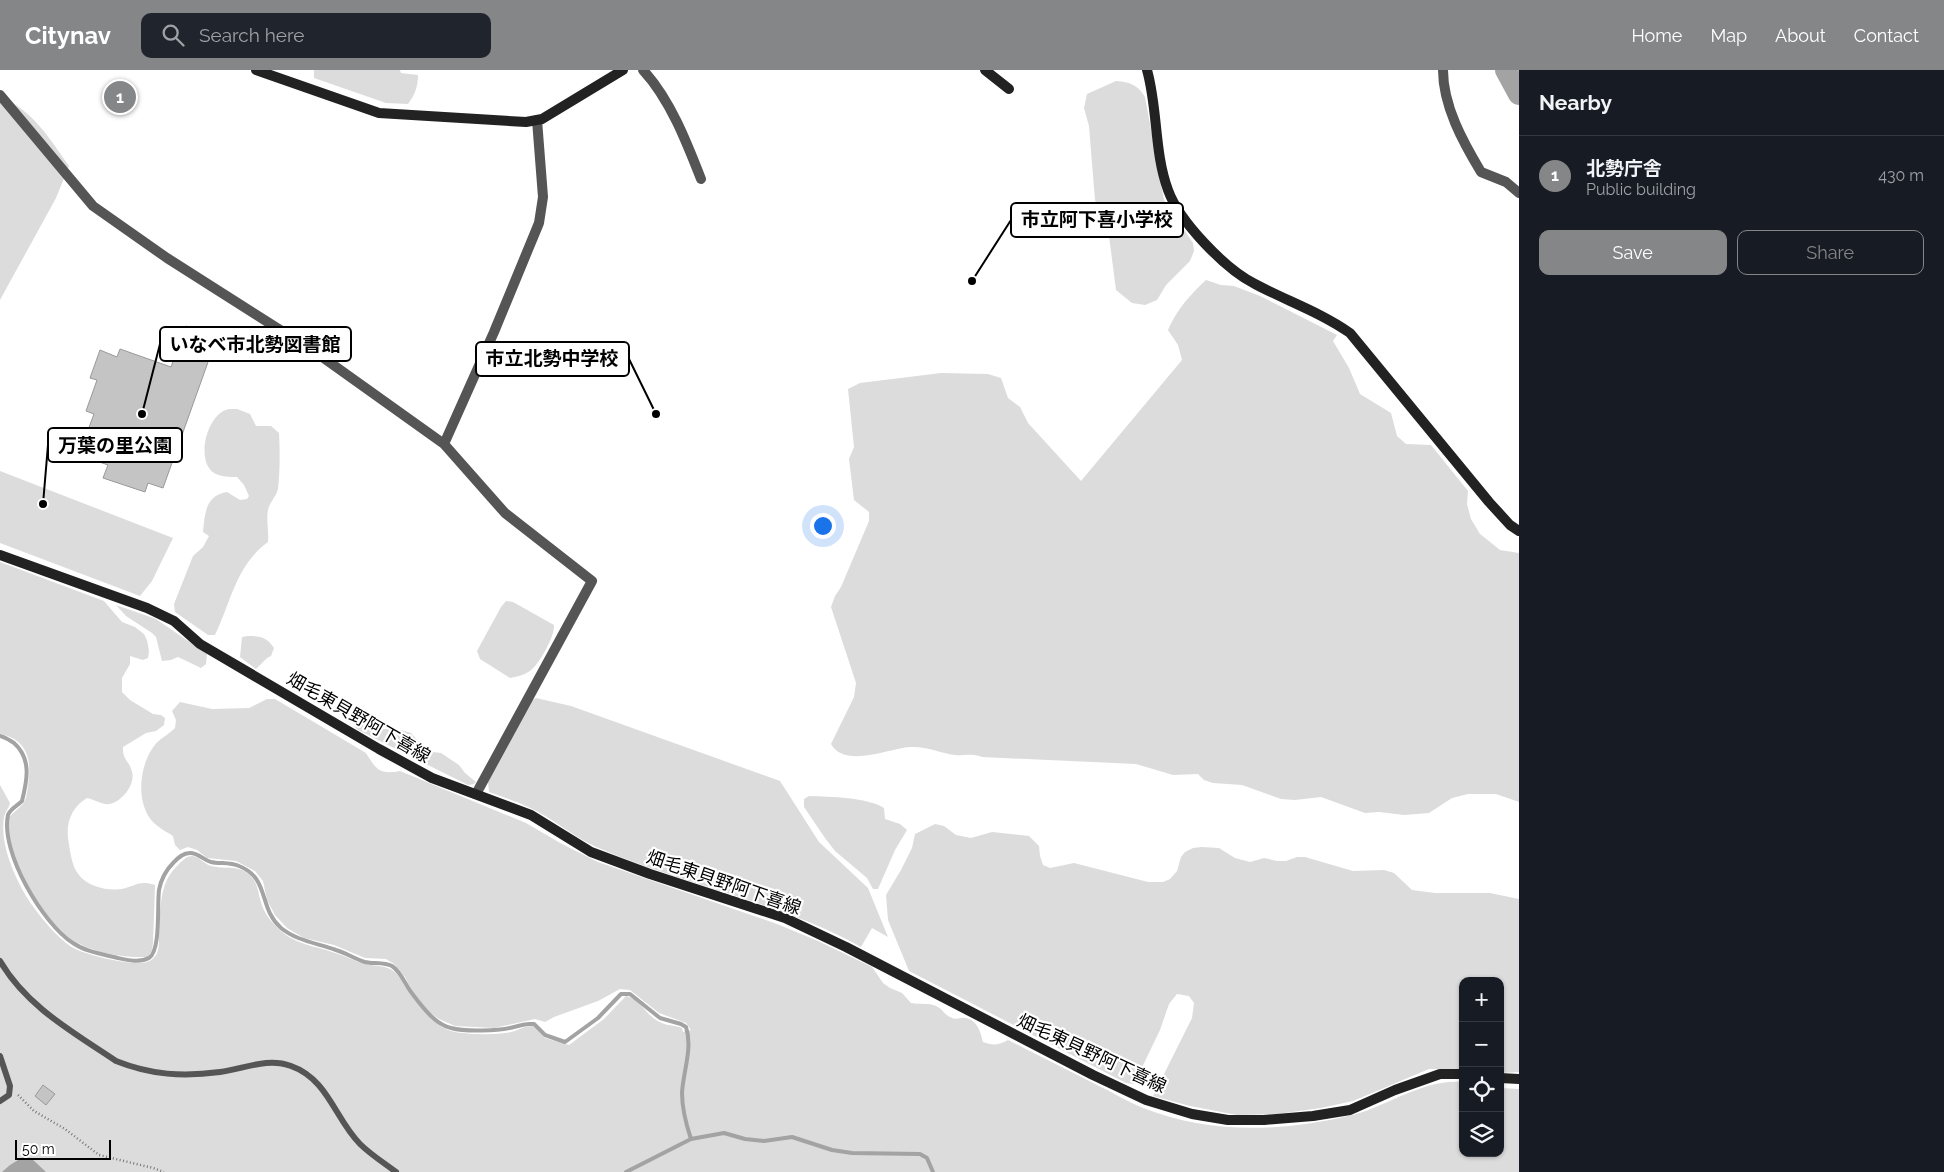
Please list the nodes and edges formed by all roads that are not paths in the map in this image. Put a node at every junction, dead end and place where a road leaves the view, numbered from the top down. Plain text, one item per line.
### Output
1 (256, 70) edge
2 (623, 70) edge
3 (644, 70) edge
4 (985, 70) edge
5 (1146, 70) edge
6 (1443, 70) edge
7 (1008, 89) dead end
8 (0, 95) edge
9 (537, 120) junction
10 (701, 179) dead end
11 (1519, 193) edge
12 (444, 444) junction
13 (1519, 531) edge
14 (0, 555) edge
15 (476, 794) junction
16 (0, 961) edge
17 (0, 1056) edge
18 (1459, 1074) edge
19 (1504, 1078) edge
20 (1519, 1079) edge
21 (0, 1101) edge
22 (396, 1172) edge

1 - 9 main road
2 - 9 main road
3 - 10 street
4 - 7 main road
5 - 13 main road
6 - 11 street
8 - 12 street
9 - 12 street
12 - 15 street
14 - 15 main road, 畑毛東貝野阿下喜線
15 - 18 main road, 畑毛東貝野阿下喜線
16 - 22 lane
17 - 21 lane
19 - 20 main road

